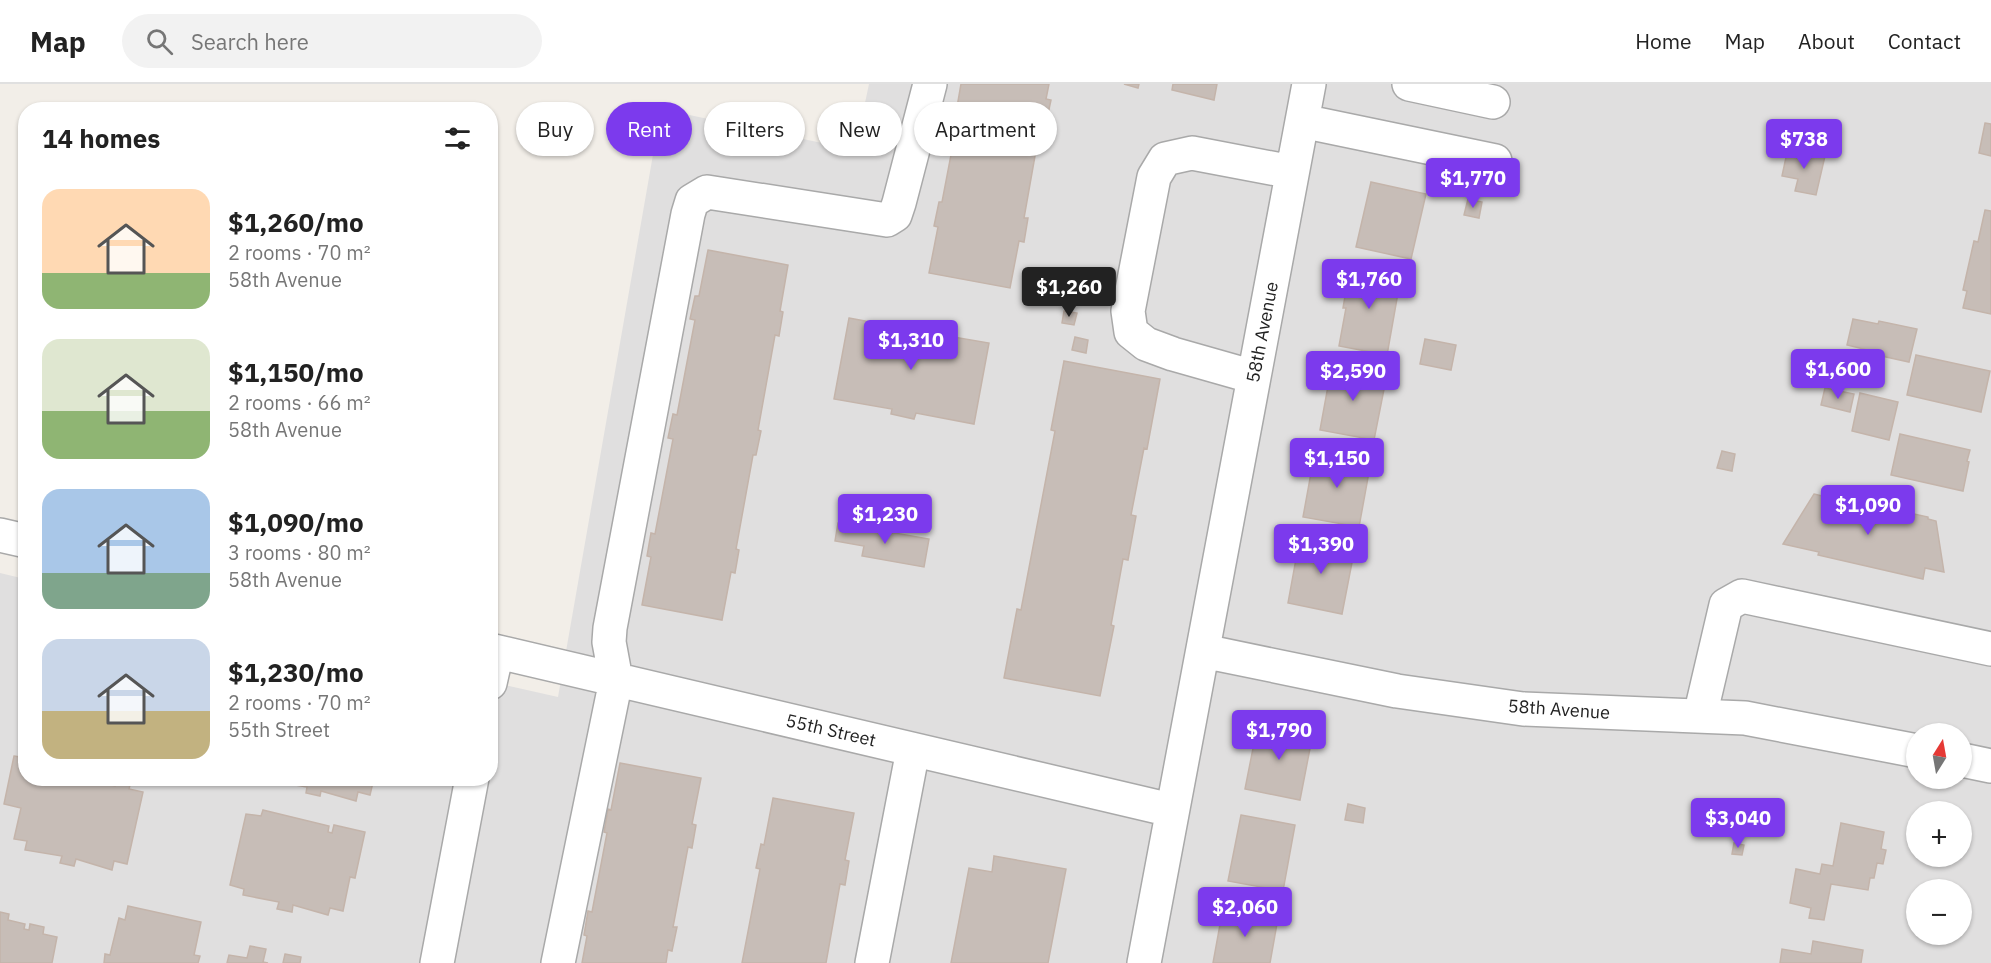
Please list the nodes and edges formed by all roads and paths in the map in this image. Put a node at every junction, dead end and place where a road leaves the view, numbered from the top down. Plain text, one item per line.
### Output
1 (930, 84) edge
2 (1308, 84) edge
3 (1409, 84) edge
4 (1493, 102) dead end
5 (1302, 121) junction
6 (1495, 161) dead end
7 (1292, 172) junction
8 (1254, 377) junction
9 (0, 535) edge
10 (18, 539) edge
11 (1991, 649) edge
12 (1203, 651) junction
13 (498, 652) edge
14 (616, 680) junction
15 (1700, 716) junction
16 (913, 750) junction
17 (1906, 750) edge
18 (1972, 762) edge
19 (1991, 766) edge
20 (470, 786) edge
21 (1171, 810) junction
22 (437, 963) edge
23 (558, 963) edge
24 (872, 963) edge
25 (1144, 963) edge

1 - 14 street
2 - 5 street, 58th Avenue
3 - 4 street
5 - 6 street
5 - 7 street, 58th Avenue
7 - 8 street, 58th Avenue
7 - 8 street
8 - 12 street, 58th Avenue
9 - 10 street
11 - 15 street
12 - 15 street, 58th Avenue
12 - 21 street, 58th Avenue
13 - 14 street, 55th Street
14 - 16 street, 55th Street
14 - 23 street
15 - 17 street, 58th Avenue
16 - 21 street, 55th Street
16 - 24 street
18 - 19 street
20 - 22 street
21 - 25 street, 58th Avenue

